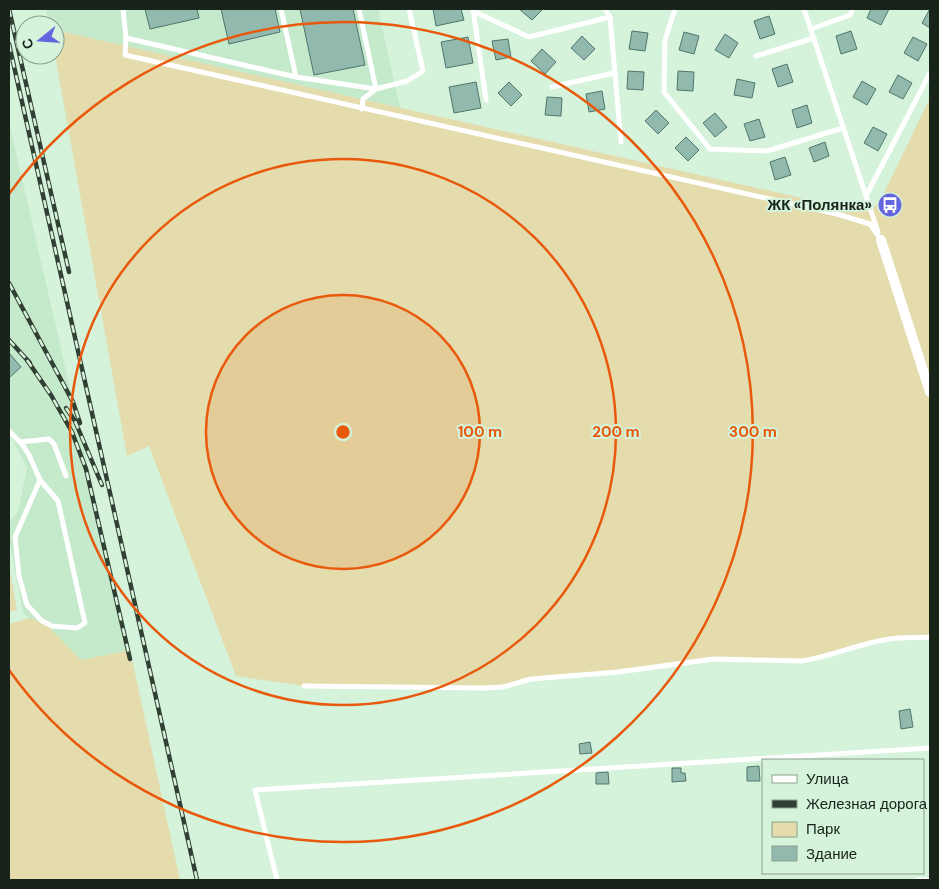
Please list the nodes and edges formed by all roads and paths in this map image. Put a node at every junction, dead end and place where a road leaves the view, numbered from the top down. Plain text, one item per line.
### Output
1 (123, 9) edge
2 (281, 9) edge
3 (359, 9) edge
4 (409, 9) edge
5 (605, 9) edge
6 (675, 9) edge
7 (804, 9) edge
8 (853, 9) edge
9 (473, 10) edge
10 (610, 17) junction
11 (811, 29) junction
12 (126, 38) junction
13 (814, 38) junction
14 (756, 56) dead end
15 (614, 73) junction
16 (930, 73) edge
17 (296, 77) junction
18 (552, 87) dead end
19 (376, 89) junction
20 (486, 100) dead end
21 (362, 108) junction
22 (843, 128) junction
23 (621, 142) dead end
24 (866, 196) junction
25 (881, 240) junction
26 (930, 392) edge
27 (9, 431) edge
28 (20, 442) junction
29 (66, 476) dead end
30 (40, 480) junction
31 (930, 637) edge
32 (304, 686) dead end
33 (930, 748) edge
34 (277, 880) edge
35 (918, 880) edge
36 (930, 880) edge

1 - 12 lane
2 - 17 lane
3 - 19 lane
4 - 19 lane
5 - 10 lane
6 - 22 lane
7 - 11 lane
8 - 11 lane
9 - 10 lane
9 - 20 lane
10 - 15 lane
11 - 13 lane
12 - 17 lane
12 - 21 lane
13 - 14 lane
13 - 22 lane
15 - 18 lane
15 - 23 lane
16 - 24 lane
17 - 19 lane
19 - 21 lane
21 - 25 lane
22 - 24 lane
24 - 25 lane
25 - 26 street
27 - 28 lane
28 - 29 lane
28 - 30 lane
30 - 30 lane
31 - 32 lane
33 - 34 lane
35 - 36 lane

